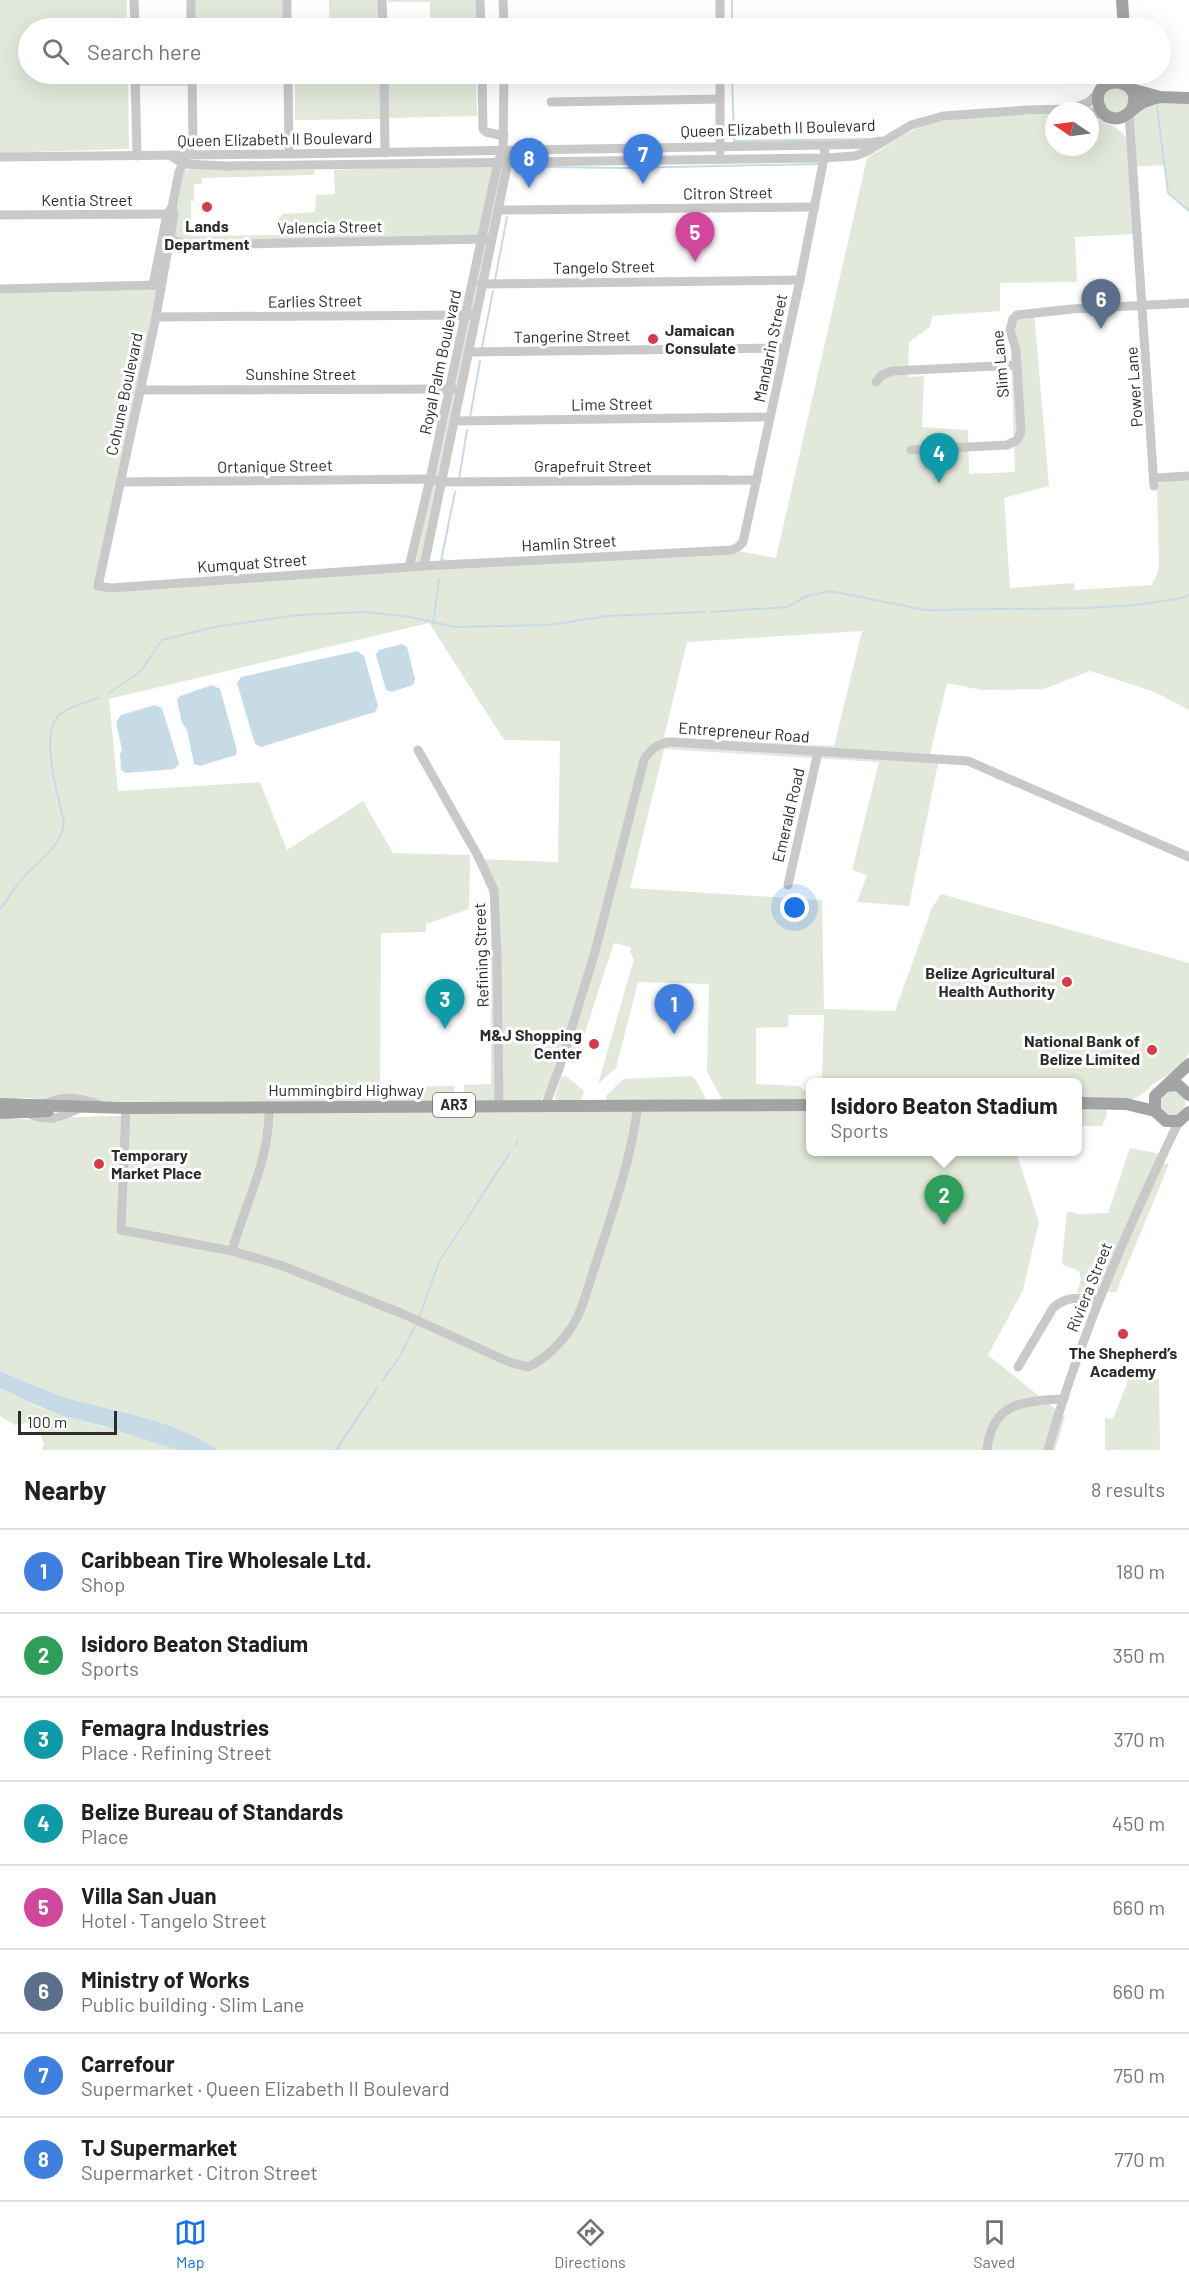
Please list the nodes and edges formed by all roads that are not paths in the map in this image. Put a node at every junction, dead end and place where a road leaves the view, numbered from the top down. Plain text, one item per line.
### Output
1 (134, 0) edge
2 (191, 0) edge
3 (287, 0) edge
4 (382, 0) edge
5 (480, 0) edge
6 (504, 0) edge
7 (720, 0) edge
8 (1122, 0) edge
9 (135, 18) edge
10 (191, 18) edge
11 (287, 18) edge
12 (383, 18) edge
13 (481, 18) edge
14 (504, 18) edge
15 (720, 18) edge
16 (1123, 18) edge
17 (135, 84) edge
18 (192, 84) edge
19 (288, 84) edge
20 (384, 84) edge
21 (482, 84) edge
22 (504, 84) edge
23 (720, 84) edge
24 (1107, 84) edge
25 (1110, 84) edge
26 (1123, 84) edge
27 (1129, 84) edge
28 (1103, 88) junction
29 (1130, 88) junction
30 (1160, 97) junction
31 (1189, 98) edge
32 (720, 99) junction
33 (551, 102) dead end
34 (1089, 102) edge
35 (1045, 110) edge
36 (1130, 113) junction
37 (1099, 114) edge
38 (1107, 116) junction
39 (504, 136) junction
40 (889, 139) junction
41 (1129, 143) junction
42 (825, 145) junction
43 (720, 146) junction
44 (503, 150) junction
45 (385, 153) junction
46 (189, 154) junction
47 (228, 154) junction
48 (289, 154) junction
49 (328, 154) junction
50 (170, 155) junction
51 (137, 156) junction
52 (0, 157) edge
53 (824, 158) junction
54 (720, 160) junction
55 (503, 162) junction
56 (183, 164) junction
57 (228, 165) junction
58 (327, 165) junction
59 (815, 207) junction
60 (498, 210) junction
61 (171, 212) junction
62 (0, 215) edge
63 (170, 238) junction
64 (486, 239) junction
65 (800, 280) junction
66 (481, 284) junction
67 (158, 285) junction
68 (0, 289) edge
69 (1189, 303) edge
70 (1143, 305) junction
71 (470, 315) junction
72 (156, 316) junction
73 (785, 348) junction
74 (468, 352) junction
75 (1017, 365) junction
76 (876, 382) dead end
77 (450, 389) junction
78 (461, 389) junction
79 (140, 390) junction
80 (770, 417) junction
81 (455, 421) junction
82 (911, 450) dead end
83 (1189, 476) edge
84 (430, 479) junction
85 (757, 480) junction
86 (120, 482) junction
87 (442, 482) junction
88 (732, 550) joint
89 (424, 566) junction
90 (409, 567) junction
91 (98, 586) joint
92 (418, 750) dead end
93 (818, 752) junction
94 (1189, 857) edge
95 (788, 885) dead end
96 (1189, 1065) edge
97 (1162, 1089) junction
98 (1189, 1094) edge
99 (1082, 1103) edge
100 (0, 1104) edge
101 (1126, 1104) junction
102 (806, 1105) edge
103 (269, 1106) junction
104 (499, 1106) junction
105 (545, 1106) junction
106 (638, 1106) junction
107 (101, 1107) junction
108 (126, 1107) junction
109 (1155, 1111) junction
110 (1189, 1112) edge
111 (0, 1113) edge
112 (1166, 1121) junction
113 (1179, 1121) junction
114 (1170, 1140) junction
115 (232, 1251) junction
116 (1100, 1300) junction
117 (1018, 1367) dead end
118 (1064, 1399) junction
119 (987, 1450) edge
120 (1048, 1450) edge

1 - 9 street
2 - 10 street
3 - 11 street
4 - 12 street
5 - 13 street
6 - 14 street
7 - 15 street
8 - 16 main road
17 - 51 street
18 - 46 street
19 - 48 street
20 - 45 street
21 - 39 street
22 - 39 street
23 - 32 street
24 - 28 main road
25 - 28 main road
26 - 29 main road
27 - 29 main road
28 - 34 street
28 - 38 main road
29 - 30 main road
29 - 36 main road
30 - 31 main road
30 - 36 main road
32 - 33 street
32 - 43 street
35 - 40 street, Queen Elizabeth II Boulevard
36 - 38 main road
36 - 41 street, Power Lane
37 - 38 street, Queen Elizabeth II Boulevard
38 - 41 street
39 - 44 street
40 - 42 street, Queen Elizabeth II Boulevard
40 - 53 street, Queen Elizabeth II Boulevard
41 - 70 street, Power Lane
42 - 43 street, Queen Elizabeth II Boulevard
42 - 53 street, Mandarin Street
43 - 44 street, Queen Elizabeth II Boulevard
43 - 54 street
44 - 45 street, Queen Elizabeth II Boulevard
44 - 55 street
45 - 49 street, Queen Elizabeth II Boulevard
46 - 47 street, Queen Elizabeth II Boulevard
46 - 50 street, Queen Elizabeth II Boulevard
46 - 56 street, Cohune Boulevard
47 - 48 street, Queen Elizabeth II Boulevard
47 - 57 street
48 - 49 street, Queen Elizabeth II Boulevard
49 - 58 street
50 - 51 street
50 - 56 street, Queen Elizabeth II Boulevard
51 - 52 street
53 - 54 street, Queen Elizabeth II Boulevard
53 - 59 street, Mandarin Street
54 - 55 street, Queen Elizabeth II Boulevard
55 - 58 street, Queen Elizabeth II Boulevard
55 - 60 street, Royal Palm Boulevard
55 - 64 street, Royal Palm Boulevard
56 - 57 street, Queen Elizabeth II Boulevard
56 - 61 street, Cohune Boulevard
57 - 58 street, Queen Elizabeth II Boulevard
59 - 60 street, Citron Street
59 - 65 street, Mandarin Street
60 - 64 street, Royal Palm Boulevard
61 - 62 street, Kentia Street
61 - 63 street, Cohune Boulevard
61 - 67 street, Cohune Boulevard
63 - 64 street, Valencia Street
63 - 67 street, Cohune Boulevard
64 - 66 street, Royal Palm Boulevard
64 - 71 street, Royal Palm Boulevard
65 - 66 street, Tangelo Street
65 - 73 street, Mandarin Street
66 - 71 street, Royal Palm Boulevard
67 - 68 street
67 - 72 street, Cohune Boulevard
69 - 70 street, Slim Lane
70 - 75 street, Slim Lane
70 - 83 street, Power Lane
71 - 72 street, Earlies Street
71 - 74 street, Royal Palm Boulevard
71 - 77 street, Royal Palm Boulevard
72 - 79 street, Cohune Boulevard
73 - 74 street, Tangerine Street
73 - 80 street, Mandarin Street
74 - 78 street, Royal Palm Boulevard
75 - 76 street
75 - 82 street, Slim Lane
77 - 78 street, Sunshine Street
77 - 79 street, Sunshine Street
77 - 84 street, Royal Palm Boulevard
78 - 81 street, Royal Palm Boulevard
79 - 86 street, Cohune Boulevard
80 - 81 street, Lime Street
80 - 85 street, Mandarin Street
81 - 87 street, Royal Palm Boulevard
84 - 86 street, Ortanique Street
84 - 87 street, Grapefruit Street
84 - 90 street, Royal Palm Boulevard
85 - 87 street, Grapefruit Street
85 - 88 street, Mandarin Street
86 - 91 street, Cohune Boulevard
87 - 89 street, Royal Palm Boulevard
88 - 89 street, Hamlin Street
89 - 90 street, Hamlin Street
90 - 91 street, Kumquat Street
92 - 104 street, Refining Street
93 - 94 street, Entrepreneur Road
93 - 95 street, Emerald Road
93 - 105 street, Entrepreneur Road
96 - 97 main road
96 - 98 main road
97 - 98 main road
97 - 101 main road
97 - 109 main road
99 - 101 main road
100 - 107 main road, Hummingbird Highway / AR3
101 - 109 main road
102 - 106 main road, Hummingbird Highway / AR3
103 - 104 main road, Hummingbird Highway / AR3
103 - 108 main road, Hummingbird Highway / AR3
103 - 115 street
104 - 105 main road, Hummingbird Highway / AR3
105 - 106 main road, Hummingbird Highway / AR3
106 - 115 street
107 - 108 main road, Hummingbird Highway / AR3
107 - 111 main road, Hummingbird Highway / AR3
108 - 115 street
109 - 112 main road
110 - 113 main road
112 - 113 main road
112 - 114 street
113 - 114 street, Riviera Street
114 - 116 street, Riviera Street
116 - 117 street
116 - 118 street, Riviera Street
118 - 119 street
118 - 120 street, Riviera Street

